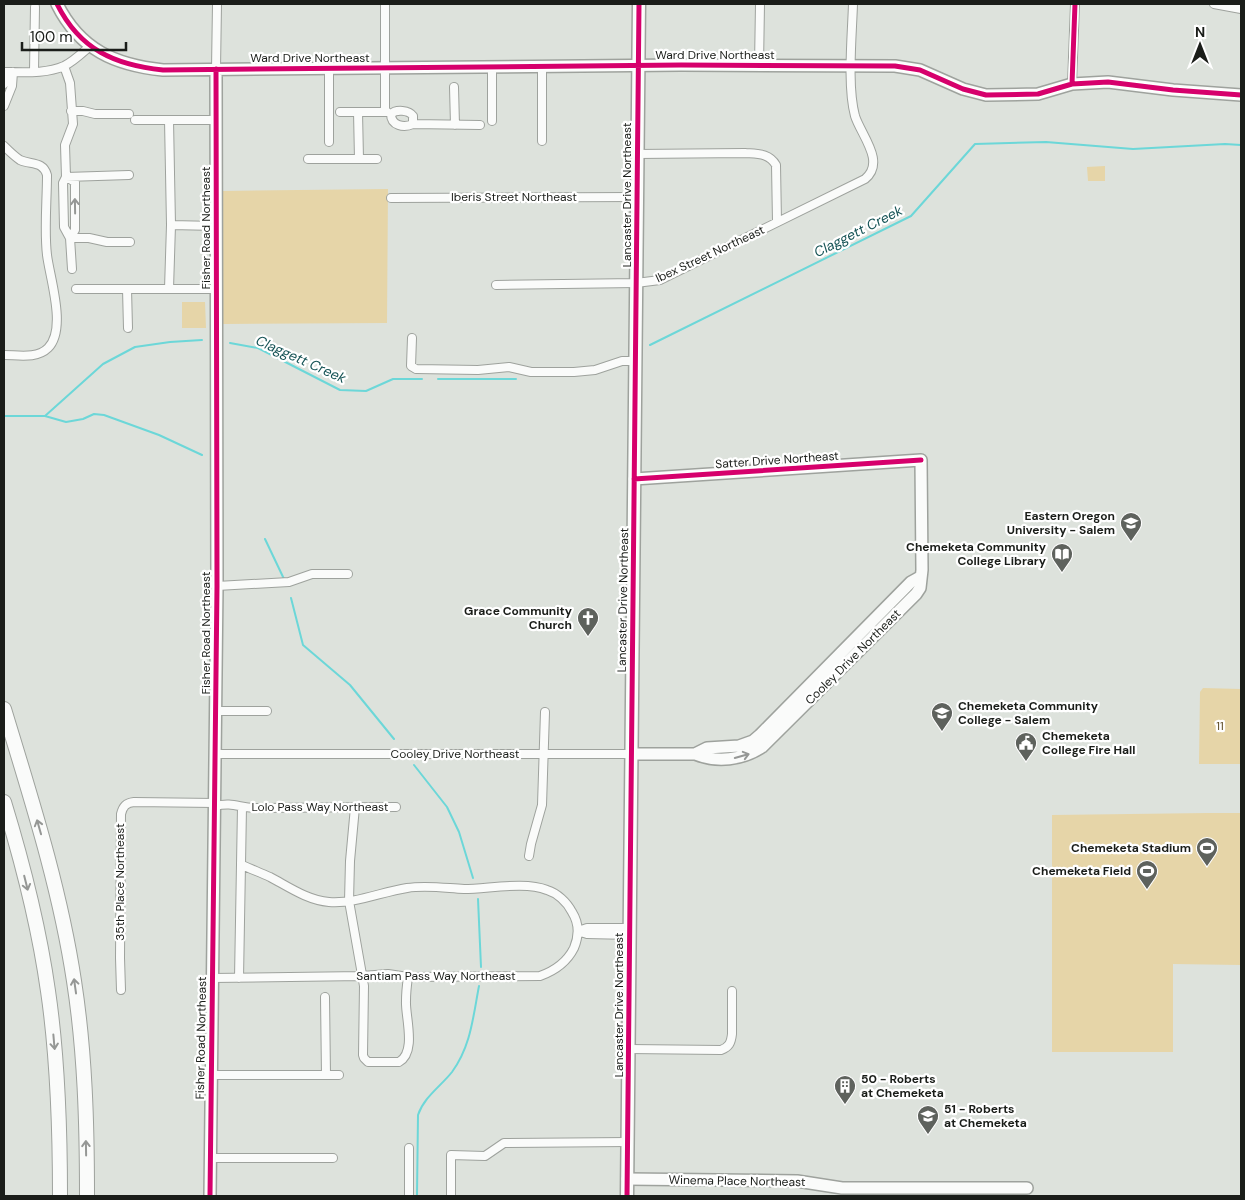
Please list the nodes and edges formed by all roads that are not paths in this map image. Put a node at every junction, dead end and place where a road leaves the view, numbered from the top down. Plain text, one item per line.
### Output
1 (57, 4) edge
2 (217, 4) edge
3 (385, 4) edge
4 (639, 4) edge
5 (760, 4) edge
6 (853, 4) edge
7 (1075, 4) edge
8 (1214, 4) edge
9 (35, 7) dead end
10 (1241, 9) edge
11 (90, 46) junction
12 (638, 65) junction
13 (759, 65) junction
14 (64, 66) junction
15 (542, 66) junction
16 (851, 66) junction
17 (492, 67) junction
18 (329, 68) junction
19 (384, 68) junction
20 (216, 69) junction
21 (34, 71) junction
22 (4, 72) edge
23 (13, 72) junction
24 (4, 84) edge
25 (1072, 84) junction
26 (454, 87) dead end
27 (1241, 95) edge
28 (4, 106) edge
29 (71, 111) junction
30 (340, 112) dead end
31 (358, 112) junction
32 (388, 113) junction
33 (169, 120) junction
34 (216, 120) junction
35 (492, 121) dead end
36 (413, 124) junction
37 (455, 125) junction
38 (480, 125) dead end
39 (542, 141) dead end
40 (329, 142) dead end
41 (4, 146) edge
42 (637, 154) junction
43 (308, 159) dead end
44 (359, 159) junction
45 (377, 159) dead end
46 (130, 175) dead end
47 (66, 176) junction
48 (637, 197) junction
49 (391, 198) dead end
50 (777, 222) junction
51 (170, 225) junction
52 (216, 226) junction
53 (70, 238) junction
54 (130, 242) dead end
55 (72, 269) dead end
56 (636, 283) junction
57 (496, 286) dead end
58 (76, 289) dead end
59 (127, 289) junction
60 (169, 289) junction
61 (216, 289) junction
62 (128, 328) dead end
63 (412, 338) dead end
64 (4, 355) edge
65 (635, 360) junction
66 (922, 460) joint
67 (634, 479) junction
68 (348, 574) dead end
69 (217, 586) junction
70 (4, 709) edge
71 (216, 711) junction
72 (267, 711) dead end
73 (545, 712) dead end
74 (215, 754) junction
75 (544, 754) junction
76 (631, 754) junction
77 (215, 804) junction
78 (242, 807) junction
79 (355, 807) junction
80 (396, 807) dead end
81 (5, 808) edge
82 (529, 856) dead end
83 (242, 865) junction
84 (349, 901) junction
85 (578, 931) junction
86 (630, 932) junction
87 (362, 976) junction
88 (408, 976) junction
89 (212, 978) junction
90 (239, 978) junction
91 (121, 990) dead end
92 (732, 991) dead end
93 (325, 997) dead end
94 (629, 1049) junction
95 (211, 1075) junction
96 (326, 1075) junction
97 (339, 1075) dead end
98 (628, 1142) junction
99 (409, 1148) dead end
100 (210, 1158) junction
101 (333, 1158) dead end
102 (627, 1180) junction
103 (1027, 1188) dead end
104 (60, 1196) edge
105 (87, 1196) edge
106 (210, 1196) edge
107 (409, 1196) edge
108 (451, 1196) edge
109 (627, 1196) edge

1 - 11 street, Ward Drive Northeast
2 - 20 street
3 - 19 street
4 - 12 main road, Lancaster Drive Northeast
5 - 13 street
6 - 16 street
7 - 25 street
8 - 10 street
9 - 21 street
11 - 14 street
11 - 20 street, Ward Drive Northeast
12 - 13 street, Ward Drive Northeast
12 - 15 street, Ward Drive Northeast
12 - 42 main road, Lancaster Drive Northeast
13 - 16 street, Ward Drive Northeast
14 - 21 street
14 - 29 street
15 - 17 street, Ward Drive Northeast
15 - 39 street
16 - 25 street, Ward Drive Northeast
16 - 50 street, Ibex Street Northeast
17 - 19 street, Ward Drive Northeast
17 - 35 street
18 - 19 street, Ward Drive Northeast
18 - 20 street, Ward Drive Northeast
18 - 40 street
19 - 32 street
20 - 34 street, Fisher Road Northeast
21 - 23 street
22 - 23 street
23 - 24 street
23 - 28 street
25 - 27 street, Ward Drive Northeast
26 - 37 street
29 - 33 street
29 - 47 street
30 - 31 street
31 - 32 street
31 - 44 street
32 - 36 street
32 - 36 street
33 - 34 street
33 - 51 street
34 - 52 street, Fisher Road Northeast
36 - 37 street
37 - 38 street
41 - 64 street
42 - 48 main road, Lancaster Drive Northeast
42 - 50 street
43 - 44 street
44 - 45 street
46 - 47 street
47 - 53 street
48 - 49 street, Iberis Street Northeast
48 - 56 main road, Lancaster Drive Northeast
50 - 56 street, Ibex Street Northeast
51 - 52 street
51 - 60 street
52 - 61 street, Fisher Road Northeast
53 - 54 street
53 - 55 street
56 - 57 street, Ibex Street Northeast
56 - 65 main road, Lancaster Drive Northeast
58 - 59 street
59 - 60 street
59 - 62 street
60 - 61 street
61 - 69 street, Fisher Road Northeast
63 - 65 street
65 - 67 main road, Lancaster Drive Northeast
66 - 67 street, Satter Drive Northeast
66 - 76 street, Cooley Drive Northeast
67 - 76 main road, Lancaster Drive Northeast
68 - 69 street
69 - 71 street, Fisher Road Northeast
105 -> 70 highway
71 - 72 street
71 - 74 street, Fisher Road Northeast
73 - 75 street
74 - 75 street, Cooley Drive Northeast
74 - 77 street, Fisher Road Northeast
75 - 76 street, Cooley Drive Northeast
75 - 82 street
76 - 86 main road, Lancaster Drive Northeast
77 - 78 street, Lolo Pass Way Northeast
77 - 89 street, Fisher Road Northeast
77 - 91 street, 35th Place Northeast
78 - 79 street, Lolo Pass Way Northeast
78 - 83 street
79 - 80 street, Lolo Pass Way Northeast
79 - 84 street
81 -> 104 highway
83 - 84 street
83 - 90 street
84 - 85 street
84 - 87 street
85 - 86 street
85 - 88 street, Santiam Pass Way Northeast
86 - 94 main road, Lancaster Drive Northeast
87 - 88 street, Santiam Pass Way Northeast
87 - 88 street
87 - 90 street, Santiam Pass Way Northeast
89 - 90 street, Santiam Pass Way Northeast
89 - 95 street, Fisher Road Northeast
92 - 94 street
93 - 96 street
94 - 98 main road, Lancaster Drive Northeast
95 - 96 street
95 - 100 street, Fisher Road Northeast
96 - 97 street
98 - 102 main road, Lancaster Drive Northeast
98 - 108 street
99 - 107 street
100 - 101 street
100 - 106 street, Fisher Road Northeast
102 - 103 street, Winema Place Northeast
102 - 109 main road, Lancaster Drive Northeast

